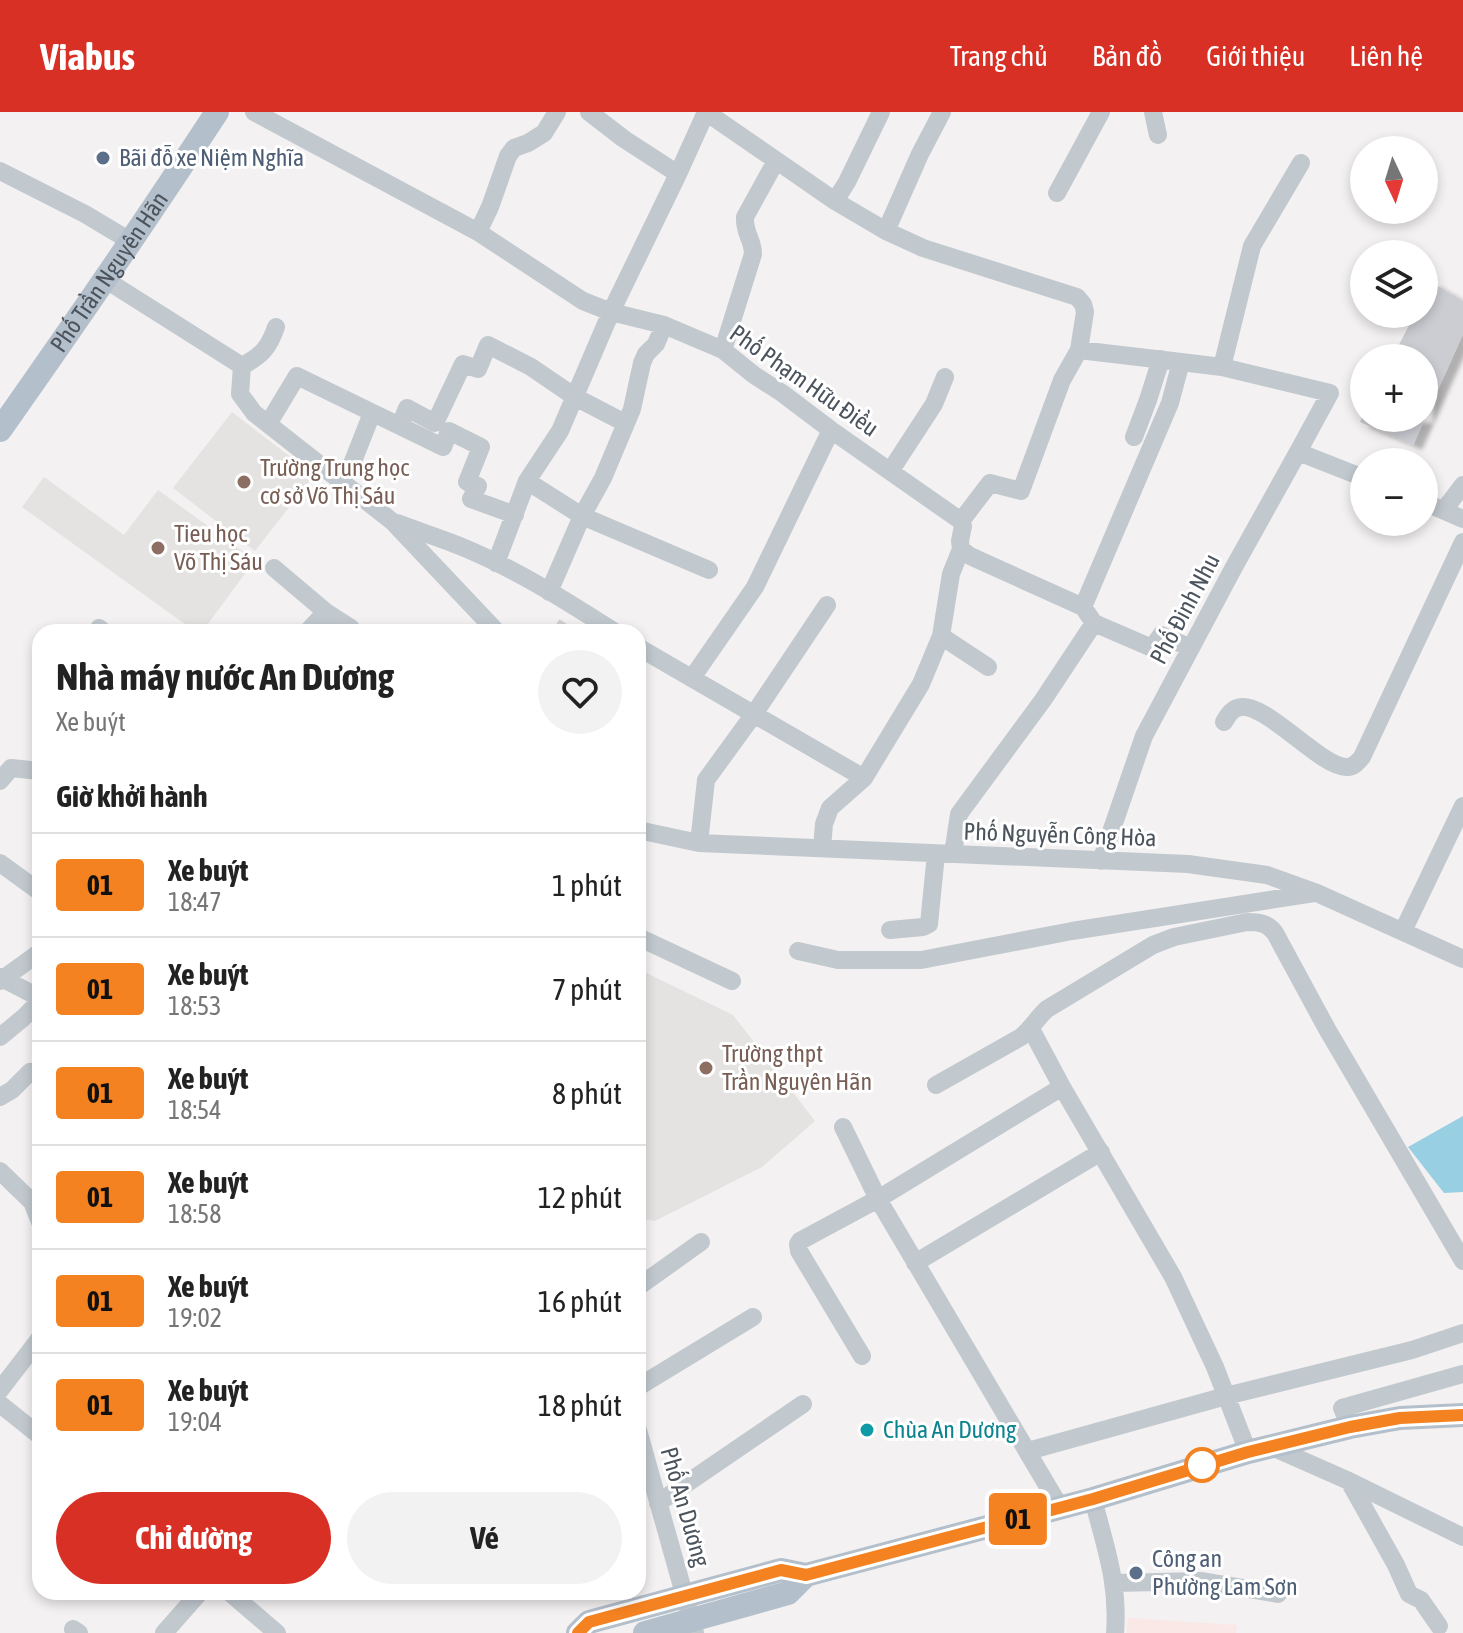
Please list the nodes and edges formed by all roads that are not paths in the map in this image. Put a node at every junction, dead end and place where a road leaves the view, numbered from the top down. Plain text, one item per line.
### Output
1 (217, 112) edge
2 (254, 112) edge
3 (557, 112) edge
4 (589, 112) edge
5 (706, 112) edge
6 (881, 112) edge
7 (942, 112) edge
8 (1101, 112) edge
9 (1153, 112) edge
10 (1158, 135) dead end
11 (776, 161) junction
12 (1301, 163) dead end
13 (0, 171) edge
14 (678, 174) junction
15 (1057, 193) dead end
16 (835, 201) junction
17 (886, 231) junction
18 (478, 232) junction
19 (130, 241) junction
20 (106, 280) junction
21 (611, 312) junction
22 (664, 325) junction
23 (276, 327) dead end
24 (723, 350) junction
25 (1079, 350) junction
26 (1161, 359) junction
27 (1181, 362) junction
28 (242, 366) junction
29 (1222, 367) junction
30 (945, 377) dead end
31 (575, 397) junction
32 (372, 413) junction
33 (625, 423) junction
34 (268, 424) junction
35 (400, 426) junction
36 (0, 430) edge
37 (831, 430) junction
38 (1134, 437) dead end
39 (1298, 452) junction
40 (891, 470) junction
41 (1350, 472) edge
42 (340, 480) junction
43 (527, 481) junction
44 (1463, 485) edge
45 (1438, 508) edge
46 (1444, 510) junction
47 (515, 515) junction
48 (582, 516) junction
49 (1463, 519) edge
50 (961, 521) junction
51 (393, 522) junction
52 (1463, 542) edge
53 (961, 549) junction
54 (496, 563) junction
55 (274, 568) dead end
56 (709, 570) dead end
57 (549, 592) junction
58 (827, 605) dead end
59 (1083, 607) junction
60 (579, 609) junction
61 (326, 612) junction
62 (1094, 623) junction
63 (315, 624) edge
64 (345, 624) edge
65 (489, 624) edge
66 (567, 624) dead end
67 (602, 624) edge
68 (941, 636) junction
69 (1191, 648) junction
70 (646, 652) edge
71 (988, 667) dead end
72 (692, 678) junction
73 (754, 714) junction
74 (1224, 722) dead end
75 (32, 770) edge
76 (864, 778) junction
77 (0, 781) edge
78 (1463, 806) edge
79 (646, 832) edge
80 (699, 843) junction
81 (822, 848) junction
82 (945, 854) junction
83 (1101, 861) junction
84 (0, 863) edge
85 (32, 886) edge
86 (1317, 893) junction
87 (890, 930) dead end
88 (1403, 931) junction
89 (646, 941) edge
90 (798, 951) dead end
91 (32, 958) edge
92 (1463, 959) edge
93 (1, 979) edge
94 (732, 981) dead end
95 (32, 995) edge
96 (32, 1008) edge
97 (1031, 1029) junction
98 (0, 1037) edge
99 (32, 1073) edge
100 (936, 1085) dead end
101 (1062, 1087) junction
102 (0, 1097) edge
103 (843, 1127) dead end
104 (1101, 1152) junction
105 (0, 1171) edge
106 (878, 1199) junction
107 (32, 1202) edge
108 (701, 1242) dead end
109 (1463, 1261) edge
110 (915, 1263) junction
111 (646, 1281) edge
112 (753, 1317) dead end
113 (1463, 1333) edge
114 (32, 1348) edge
115 (862, 1356) dead end
116 (1463, 1374) edge
117 (646, 1382) edge
118 (0, 1390) edge
119 (1226, 1396) junction
120 (0, 1404) edge
121 (803, 1404) dead end
122 (1463, 1415) edge
123 (1350, 1427) junction
124 (32, 1430) edge
125 (1272, 1447) junction
126 (1028, 1451) junction
127 (1248, 1452) junction
128 (646, 1459) edge
129 (1349, 1481) junction
130 (1093, 1499) junction
131 (658, 1503) junction
132 (1060, 1507) junction
133 (1463, 1537) edge
134 (806, 1575) junction
135 (1114, 1583) junction
136 (1278, 1594) dead end
137 (685, 1597) junction
138 (193, 1600) edge
139 (238, 1600) edge
140 (1439, 1626) dead end
141 (693, 1627) edge
142 (164, 1633) edge
143 (277, 1633) edge
144 (578, 1633) edge
145 (645, 1633) edge
146 (1115, 1633) edge

1 - 19 main road, Phố Trần Nguyên Hãn
2 - 18 street, Phố Phạm Hữu Điều
3 - 18 street
4 - 14 street
5 - 11 street
5 - 14 street
6 - 16 street
7 - 17 street
8 - 15 street
9 - 10 street
11 - 16 street
11 - 24 street
12 - 29 street
13 - 19 street
14 - 21 street
16 - 17 street
17 - 25 street
18 - 21 street, Phố Phạm Hữu Điều
19 - 20 main road, Phố Trần Nguyên Hãn
20 - 28 street
20 - 36 main road, Phố Trần Nguyên Hãn
21 - 22 street, Phố Phạm Hữu Điều
21 - 31 street
22 - 24 street, Phố Phạm Hữu Điều
22 - 33 street
23 - 28 street
24 - 37 street, Phố Phạm Hữu Điều
25 - 26 street
25 - 50 street
26 - 27 street
26 - 38 street
27 - 29 street
27 - 59 street
28 - 34 street
29 - 39 street, Phố Đinh Nhu
30 - 40 street
31 - 33 street
31 - 35 street
31 - 43 street
32 - 34 street
32 - 35 street
32 - 42 street
33 - 48 street
34 - 42 street
35 - 47 street
37 - 40 street, Phố Phạm Hữu Điều
37 - 72 street
39 - 41 street
39 - 69 street, Phố Đinh Nhu
40 - 50 street, Phố Phạm Hữu Điều
42 - 51 street
43 - 47 street
43 - 48 street
44 - 46 street
45 - 46 street
46 - 49 street
47 - 54 street
48 - 56 street
48 - 57 street
50 - 53 street
51 - 54 street
51 - 65 street
52 - 74 street
53 - 59 street
53 - 68 street
54 - 57 street
55 - 61 street
57 - 60 street
58 - 73 street
59 - 62 street
60 - 66 street
60 - 67 street
61 - 63 street
61 - 64 street
62 - 69 street
62 - 82 street
68 - 71 street
68 - 76 street
69 - 83 street, Phố Đinh Nhu
70 - 72 street
72 - 73 street
73 - 76 street
73 - 80 street
75 - 77 street
76 - 81 street
78 - 88 street
79 - 80 street, Phố Nguyễn Công Hòa
80 - 81 street, Phố Nguyễn Công Hòa
81 - 82 street, Phố Nguyễn Công Hòa
82 - 83 street, Phố Nguyễn Công Hòa
82 - 87 street
83 - 86 street, Phố Nguyễn Công Hòa
84 - 85 street
86 - 88 street, Phố Nguyễn Công Hòa
86 - 90 street
88 - 92 street, Phố Nguyễn Công Hòa
89 - 94 street
91 - 93 street
93 - 95 street
96 - 98 street
97 - 100 street
97 - 101 street
97 - 109 street
99 - 102 street
101 - 104 street
101 - 106 street
103 - 106 street
104 - 110 street
104 - 119 street
105 - 107 street
106 - 110 street
106 - 115 street
108 - 111 street
110 - 126 street
112 - 117 street
113 - 119 street
114 - 118 street
116 - 123 street
119 - 126 street
119 - 127 street
120 - 124 street
121 - 131 street
122 - 123 main road
123 - 125 main road
125 - 127 main road
125 - 129 street
126 - 132 street
127 - 130 main road
128 - 131 street, Phố An Dương
129 - 133 street
129 - 140 street
130 - 132 main road
130 - 135 street
131 - 137 street, Phố An Dương
132 - 134 main road
134 - 137 main road
134 - 141 main road
135 - 136 street
135 - 146 street
137 - 141 street, Phố An Dương
137 - 144 main road
138 - 142 street
139 - 143 street
141 - 145 main road

